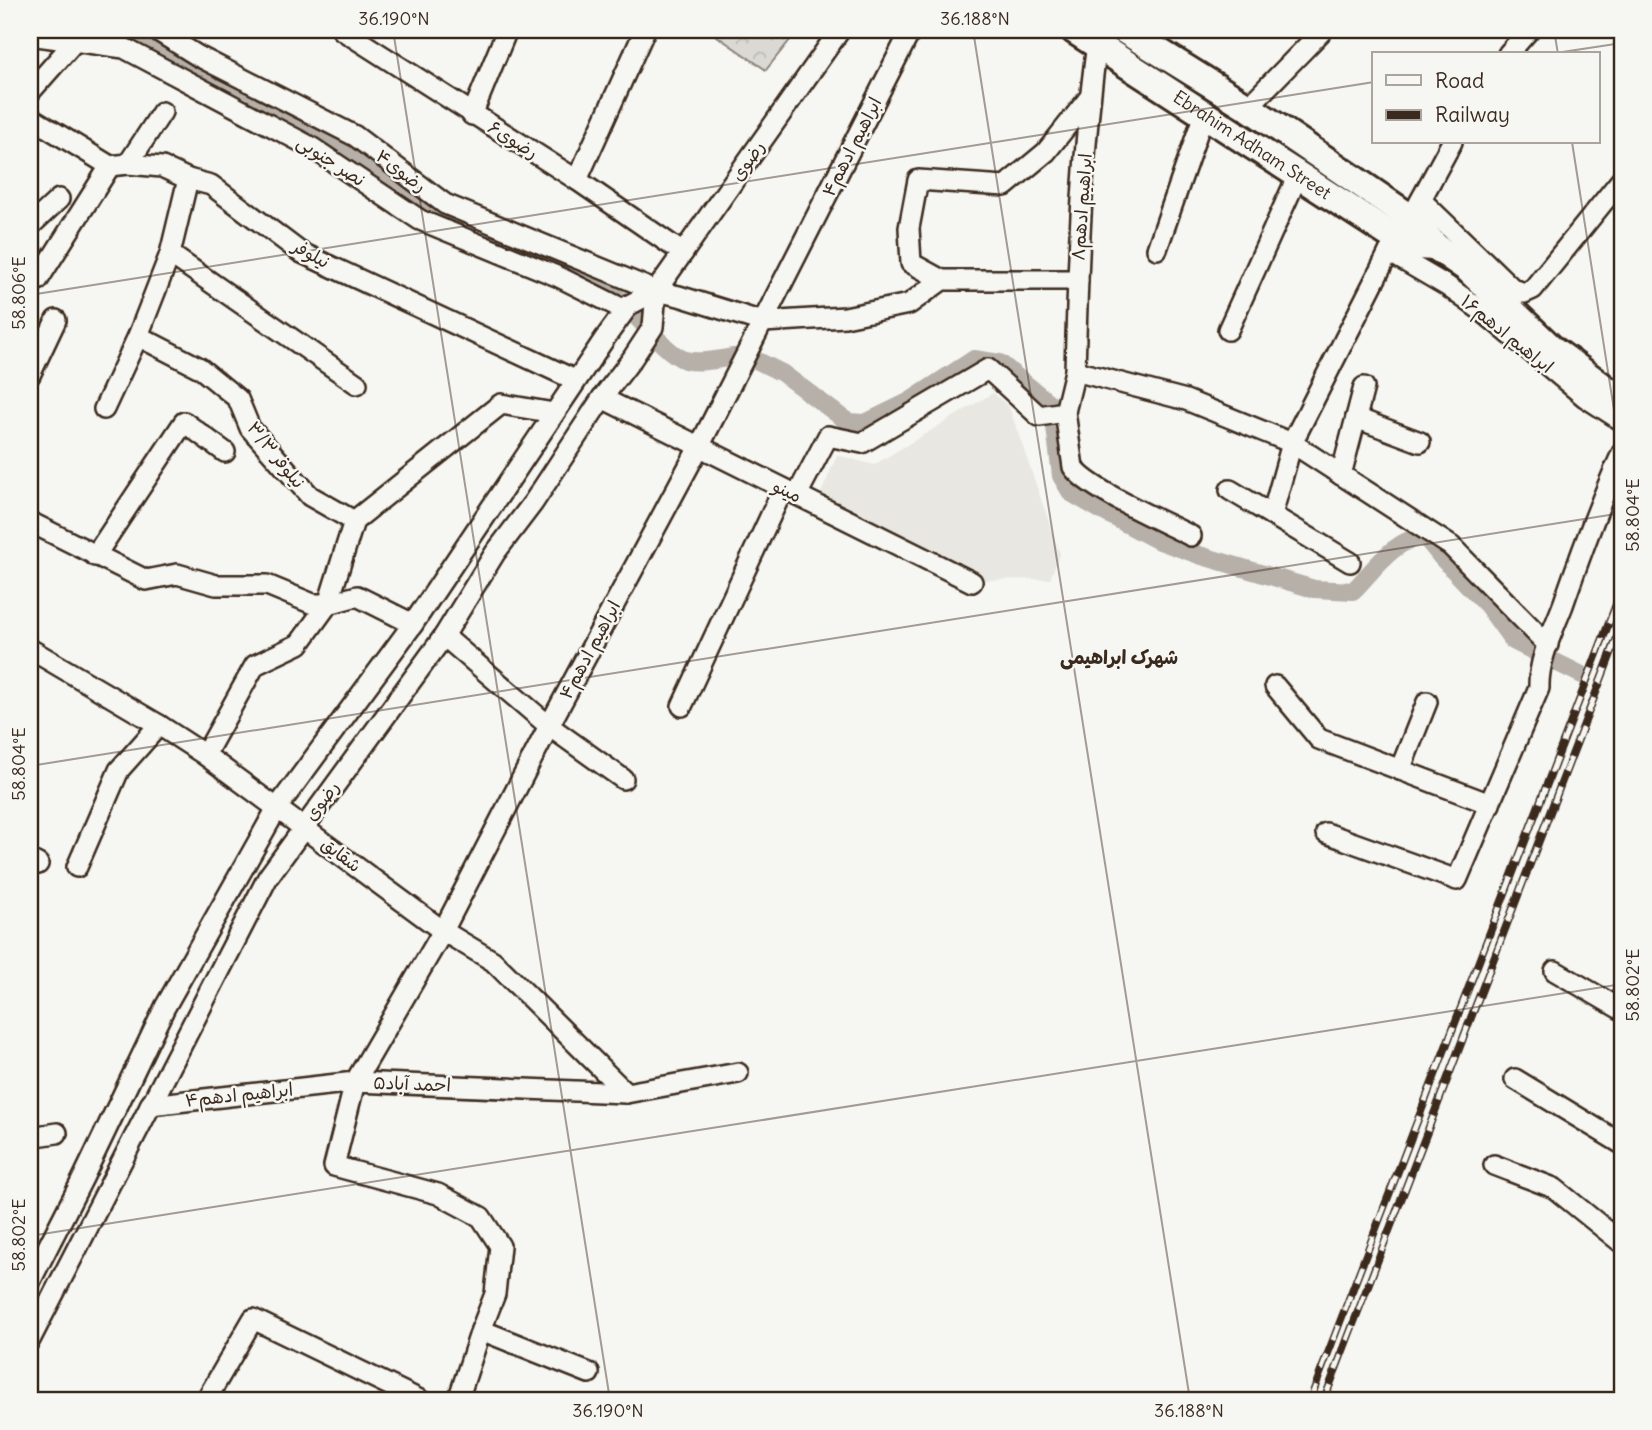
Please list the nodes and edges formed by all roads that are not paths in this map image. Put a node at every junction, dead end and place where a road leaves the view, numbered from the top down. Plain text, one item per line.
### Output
1 (156, 30) edge
2 (342, 30) edge
3 (507, 30) edge
4 (645, 30) edge
5 (840, 30) edge
6 (911, 30) edge
7 (1074, 30) edge
8 (1124, 30) edge
9 (1323, 30) edge
10 (1529, 30) edge
11 (30, 35) edge
12 (75, 35) edge
13 (1097, 44) junction
14 (1510, 52) edge
15 (30, 92) edge
16 (1090, 97) junction
17 (1248, 107) junction
18 (162, 112) dead end
19 (1203, 114) junction
20 (472, 115) junction
21 (30, 117) edge
22 (1451, 144) edge
23 (119, 165) junction
24 (1298, 175) junction
25 (188, 179) junction
26 (1622, 179) edge
27 (577, 180) junction
28 (59, 199) dead end
29 (30, 226) edge
30 (1405, 227) junction
31 (1157, 249) dead end
32 (683, 253) junction
33 (170, 254) junction
34 (38, 280) dead end
35 (942, 280) junction
36 (1078, 280) junction
37 (656, 292) junction
38 (625, 310) junction
39 (56, 320) dead end
40 (763, 322) junction
41 (1228, 330) dead end
42 (138, 336) junction
43 (1075, 371) junction
44 (30, 375) edge
45 (575, 380) junction
46 (357, 384) dead end
47 (1364, 387) dead end
48 (603, 398) junction
49 (1622, 401) edge
50 (104, 410) dead end
51 (1065, 412) junction
52 (554, 413) junction
53 (1356, 418) junction
54 (1622, 421) edge
55 (1420, 442) dead end
56 (1293, 443) junction
57 (699, 447) junction
58 (225, 452) dead end
59 (1622, 453) edge
60 (1341, 475) junction
61 (1230, 490) dead end
62 (790, 492) junction
63 (1272, 515) junction
64 (354, 521) junction
65 (30, 522) edge
66 (470, 537) junction
67 (1191, 537) dead end
68 (495, 553) junction
69 (95, 556) junction
70 (1350, 562) dead end
71 (972, 582) dead end
72 (328, 604) junction
73 (413, 624) junction
74 (444, 635) junction
75 (1548, 645) junction
76 (30, 649) edge
77 (1275, 686) dead end
78 (1427, 702) dead end
79 (682, 706) dead end
80 (159, 725) junction
81 (550, 726) junction
82 (205, 755) junction
83 (1400, 770) junction
84 (623, 779) dead end
85 (1490, 804) junction
86 (277, 808) junction
87 (303, 827) junction
88 (1326, 833) dead end
89 (77, 867) dead end
90 (443, 931) junction
91 (1555, 971) dead end
92 (1622, 1010) edge
93 (738, 1073) dead end
94 (1515, 1079) dead end
95 (355, 1082) junction
96 (626, 1093) junction
97 (150, 1105) junction
98 (57, 1133) dead end
99 (30, 1137) edge
100 (1622, 1144) edge
101 (1494, 1165) dead end
102 (1622, 1243) edge
103 (30, 1282) edge
104 (481, 1330) junction
105 (30, 1340) edge
106 (589, 1373) dead end
107 (206, 1400) edge
108 (420, 1400) edge
109 (458, 1400) edge

1 - 37 street, رضوی۴
2 - 20 street, رضوی۶
3 - 20 street
4 - 27 street
5 - 32 street, رضوی
6 - 40 street, ابراهیم ادهم۴
7 - 13 street, Ebrahim Adham Street
8 - 17 street, Ebrahim Adham Street
9 - 17 street
10 - 14 street
11 - 12 street, نصر جنوبی
12 - 15 street
12 - 38 street, نصر جنوبی
13 - 16 street, ابراهیم ادهم۸
13 - 19 street, Ebrahim Adham Street
16 - 35 street
16 - 36 street, ابراهیم ادهم۸
17 - 30 street, Ebrahim Adham Street
18 - 23 street
19 - 24 street, Ebrahim Adham Street
19 - 31 street
20 - 27 street, رضوی۶
21 - 23 street, نیلوفر
22 - 30 street
23 - 25 street, نیلوفر
23 - 34 street
24 - 30 street, Ebrahim Adham Street
24 - 41 street
25 - 33 street
25 - 45 street, نیلوفر
26 - 30 street
27 - 32 street, رضوی۶
28 - 29 street
30 - 49 street, Ebrahim Adham Street
30 - 54 street, ابراهیم ادهم۱۶
30 - 56 street
32 - 37 street, رضوی
33 - 42 street
33 - 46 street
35 - 36 street
35 - 40 street
36 - 43 street, ابراهیم ادهم۸
37 - 38 street, رضوی
37 - 40 street, رضوی۴
37 - 48 street, رضوی
38 - 45 street, رضوی
39 - 44 street
40 - 57 street, ابراهیم ادهم۴
42 - 50 street
42 - 64 street, نیلوفر ۳/۳
43 - 51 street, ابراهیم ادهم۸
43 - 56 street
45 - 52 street, رضوی
47 - 53 street
48 - 57 street, مینو
48 - 68 street, رضوی
51 - 62 street
51 - 67 street
52 - 64 street
52 - 66 street, رضوی
53 - 55 street
53 - 60 street
56 - 60 street
56 - 63 street
57 - 62 street, مینو
57 - 81 street, ابراهیم ادهم۴
58 - 69 street
59 - 75 street
60 - 75 street
61 - 63 street
62 - 71 street, مینو
62 - 79 street
63 - 70 street
64 - 72 street
65 - 69 street
66 - 68 street
66 - 73 street, رضوی
68 - 74 street, رضوی
69 - 72 street
72 - 73 street
72 - 82 street
73 - 86 street, رضوی
74 - 81 street
74 - 87 street, رضوی
75 - 85 street
76 - 80 street, شقایق
77 - 83 street
78 - 83 street
80 - 82 street, شقایق
80 - 89 street
81 - 84 street
81 - 90 street, ابراهیم ادهم۴
82 - 86 street, شقایق
83 - 85 street
85 - 88 street
86 - 87 street, شقایق
86 - 103 street, رضوی
87 - 90 street, شقایق
87 - 97 street, رضوی
90 - 95 street, ابراهیم ادهم۴
90 - 96 street, شقایق
91 - 92 street
93 - 96 street, احمد آباد۵
94 - 100 street
95 - 96 street, احمد آباد۵
95 - 97 street, ابراهیم ادهم۴
95 - 104 street, احمد آباد۵
97 - 105 street, رضوی
98 - 99 street
101 - 102 street
104 - 106 street
104 - 109 street, احمد آباد۵
107 - 108 street

